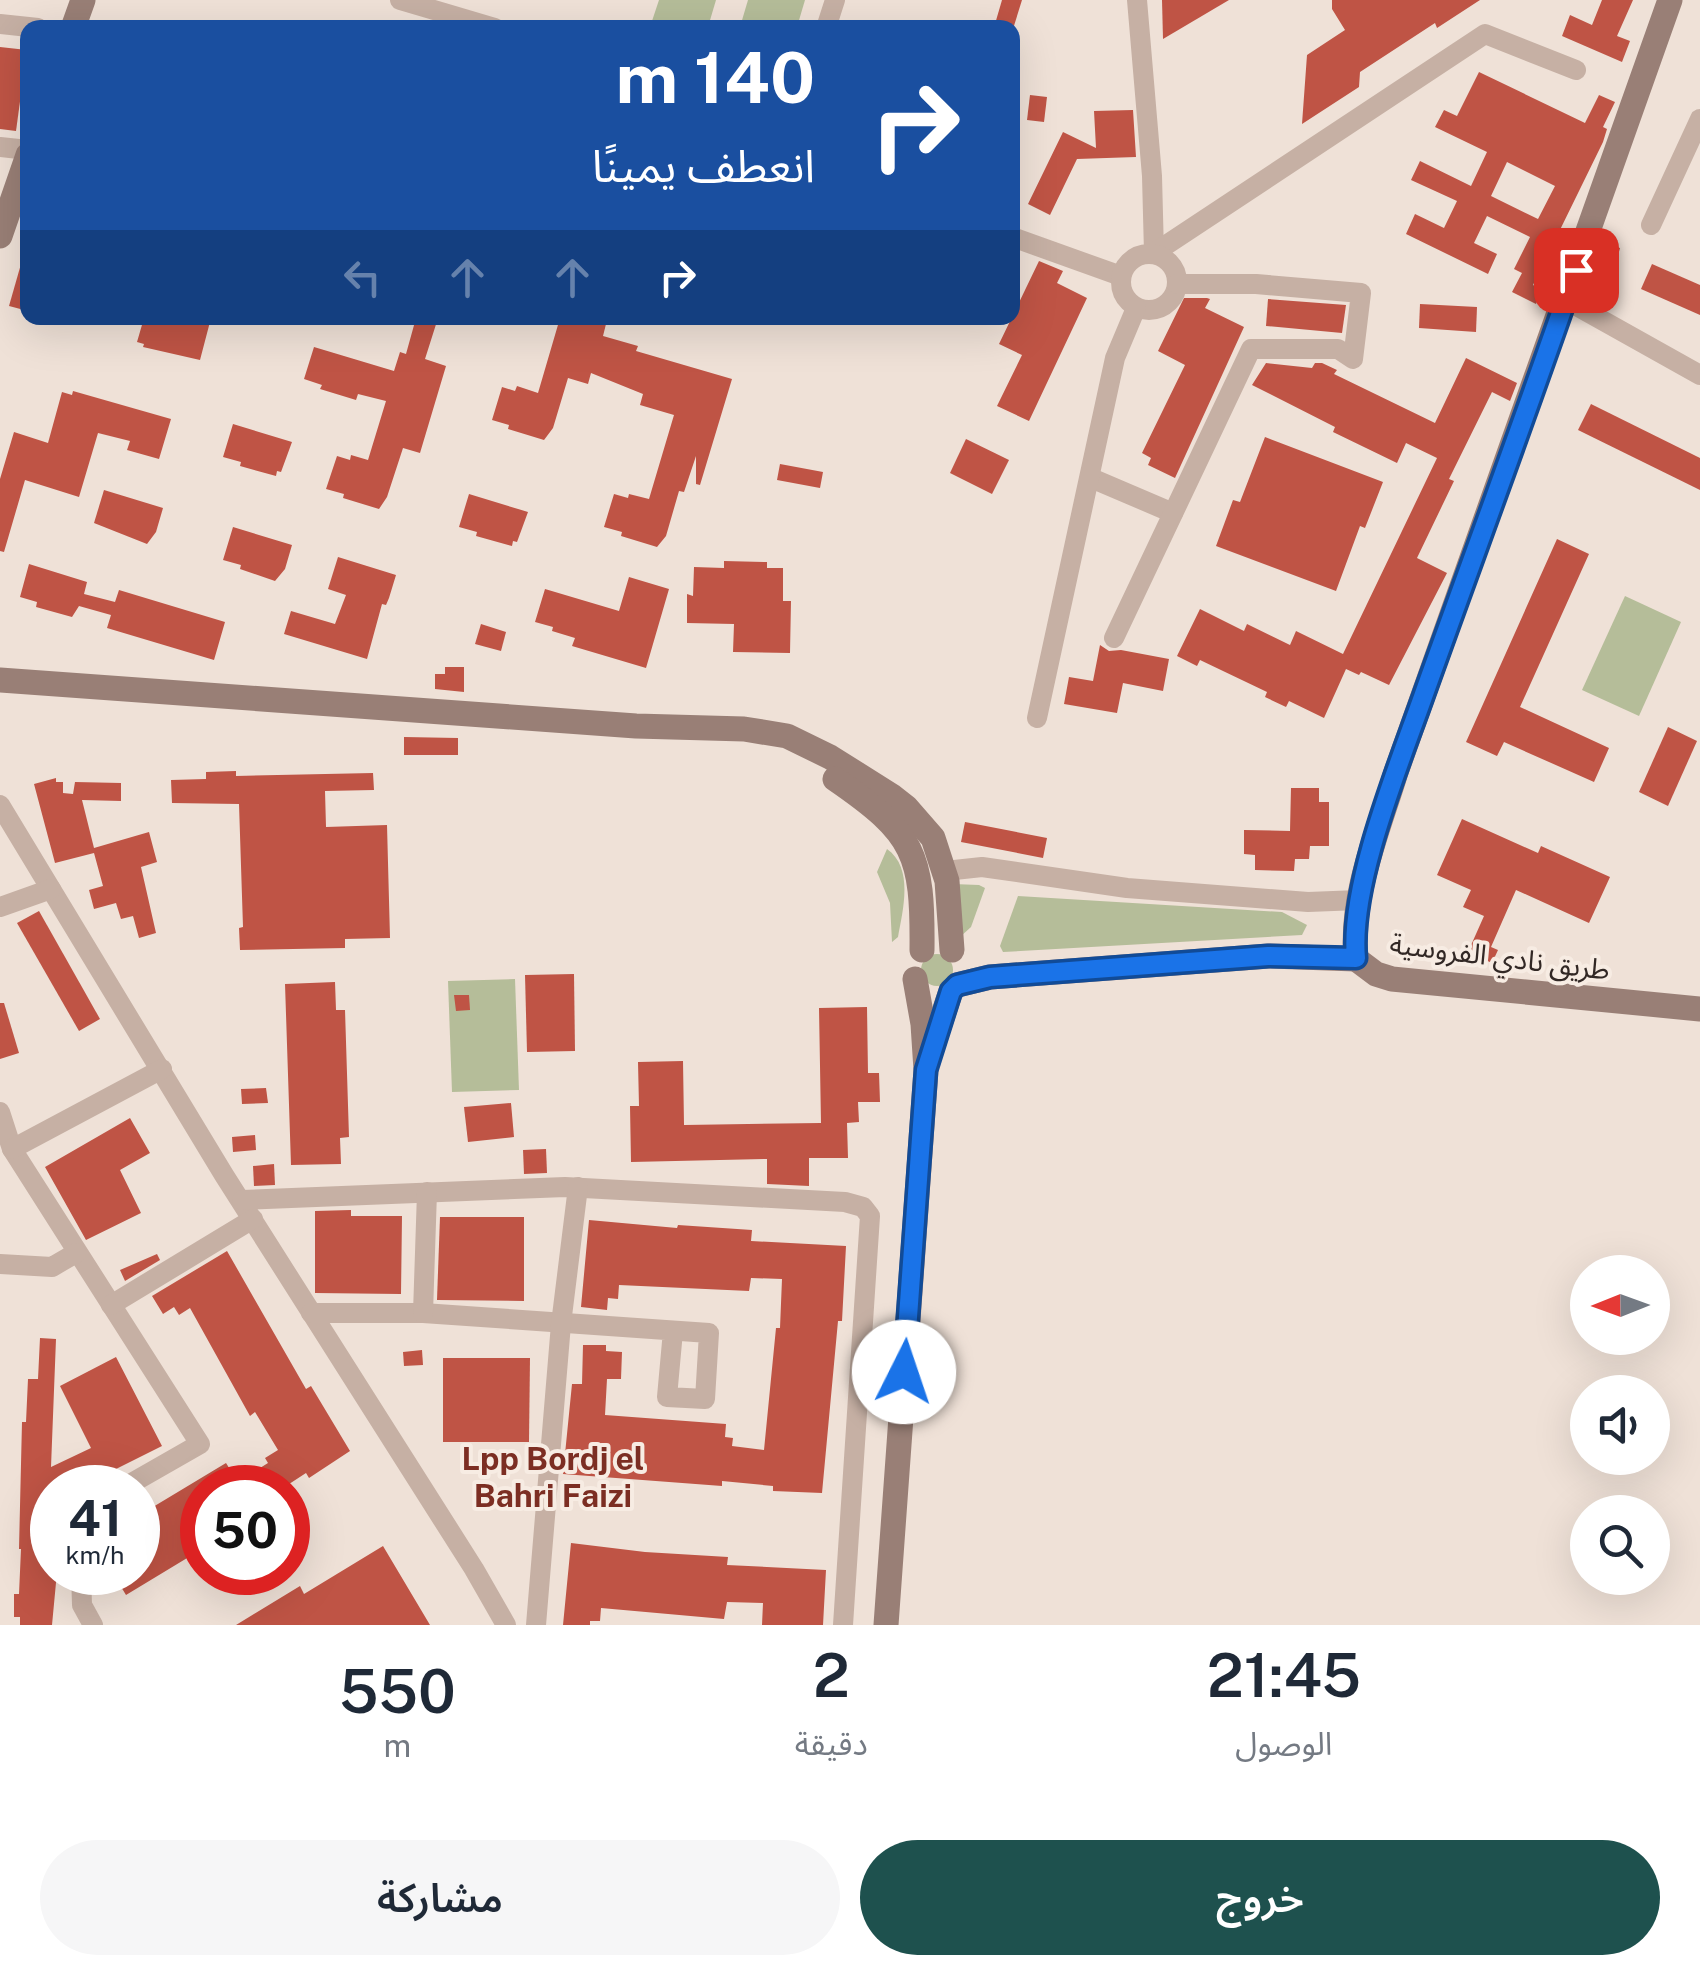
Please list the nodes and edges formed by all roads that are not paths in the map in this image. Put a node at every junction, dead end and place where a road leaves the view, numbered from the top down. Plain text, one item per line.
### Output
1 (400, 0) edge
2 (1137, 0) edge
3 (1670, 0) edge
4 (469, 20) edge
5 (1576, 70) dead end
6 (1700, 119) edge
7 (20, 176) edge
8 (1651, 224) dead end
9 (0, 236) edge
10 (1020, 240) edge
11 (1154, 253) junction
12 (1121, 276) junction
13 (1177, 284) junction
14 (1566, 300) junction
15 (1136, 308) junction
16 (1700, 375) edge
17 (1091, 478) junction
18 (1173, 513) junction
19 (1114, 638) dead end
20 (0, 680) edge
21 (1037, 718) dead end
22 (711, 730) junction
23 (0, 805) edge
24 (945, 871) junction
25 (50, 889) junction
26 (1359, 900) junction
27 (0, 907) edge
28 (922, 950) junction
29 (1356, 958) junction
30 (956, 972) junction
31 (914, 979) junction
32 (1700, 1009) edge
33 (162, 1069) junction
34 (926, 1070) junction
35 (0, 1112) edge
36 (12, 1149) junction
37 (578, 1187) junction
38 (426, 1192) junction
39 (242, 1200) junction
40 (253, 1220) junction
41 (76, 1253) junction
42 (0, 1264) edge
43 (111, 1304) junction
44 (311, 1313) junction
45 (423, 1313) junction
46 (562, 1324) junction
47 (672, 1331) dead end
48 (160, 1467) edge
49 (80, 1615) edge
50 (93, 1625) edge
51 (506, 1625) edge
52 (536, 1625) edge
53 (843, 1625) edge
54 (886, 1625) edge

1 - 4 street
2 - 11 street
3 - 14 main road, طريق نادي الفروسية
5 - 11 street
6 - 8 street
7 - 9 main road
10 - 12 street
11 - 12 street
11 - 13 street
12 - 15 street
13 - 15 street
13 - 18 street
14 - 16 street
14 - 26 main road, طريق نادي الفروسية
15 - 17 street
17 - 18 street
17 - 21 street
18 - 19 street
20 - 22 main road
22 - 24 main road
22 - 28 main road
23 - 25 street
24 - 26 street
24 - 30 main road
25 - 27 street
25 - 33 street
26 - 29 main road, طريق نادي الفروسية
28 - 30 main road
28 - 31 main road
29 - 30 main road
29 - 32 main road, طريق نادي الفروسية
30 - 31 main road
30 - 34 main road
31 - 34 main road
33 - 36 street
33 - 39 street
34 - 54 main road
35 - 36 street
36 - 41 street
37 - 38 street
37 - 46 street
37 - 53 street
38 - 39 street
38 - 45 street
39 - 40 street
40 - 43 street
40 - 44 street
41 - 42 street
41 - 43 street
43 - 48 street
44 - 45 street
44 - 51 street
45 - 46 street
46 - 47 street
46 - 52 street
49 - 50 street

